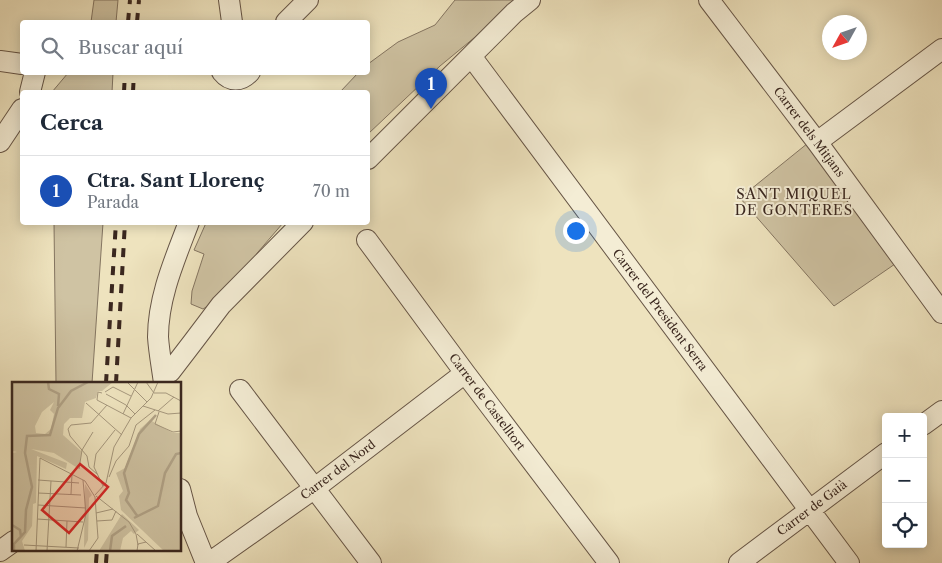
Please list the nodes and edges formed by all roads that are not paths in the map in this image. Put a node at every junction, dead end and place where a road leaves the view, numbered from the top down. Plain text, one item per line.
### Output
1 (229, 0) edge
2 (308, 0) edge
3 (530, 0) edge
4 (709, 0) edge
5 (232, 20) edge
6 (288, 20) edge
7 (942, 48) edge
8 (471, 56) junction
9 (0, 61) edge
10 (20, 64) edge
11 (34, 75) edge
12 (30, 90) edge
13 (20, 112) edge
14 (0, 142) edge
15 (818, 142) junction
16 (370, 157) edge
17 (188, 225) edge
18 (300, 225) edge
19 (368, 240) dead end
20 (942, 313) edge
21 (465, 373) junction
22 (163, 379) edge
23 (240, 390) dead end
24 (942, 411) edge
25 (927, 422) edge
26 (882, 455) edge
27 (315, 488) junction
28 (181, 493) edge
29 (808, 510) junction
30 (12, 542) edge
31 (0, 551) edge
32 (208, 563) edge
33 (371, 563) edge
34 (609, 563) edge
35 (739, 563) edge
36 (849, 563) edge

1 - 5 street
2 - 6 street
3 - 8 street
4 - 15 street, Carrer dels Mitjans
7 - 15 street
8 - 16 street
8 - 29 street, Carrer del President Serra
9 - 10 street
11 - 12 street
13 - 14 street
15 - 20 street, Carrer dels Mitjans
17 - 22 street
18 - 22 street
19 - 21 street, Carrer de Castelltort
21 - 27 street, Carrer del Nord
21 - 34 street, Carrer de Castelltort
23 - 27 street
24 - 25 street
26 - 29 street, Carrer de Gaià
27 - 32 street, Carrer del Nord
27 - 33 street
28 - 32 street
29 - 35 street, Carrer de Gaià
29 - 36 street, Carrer del President Serra
30 - 31 street

